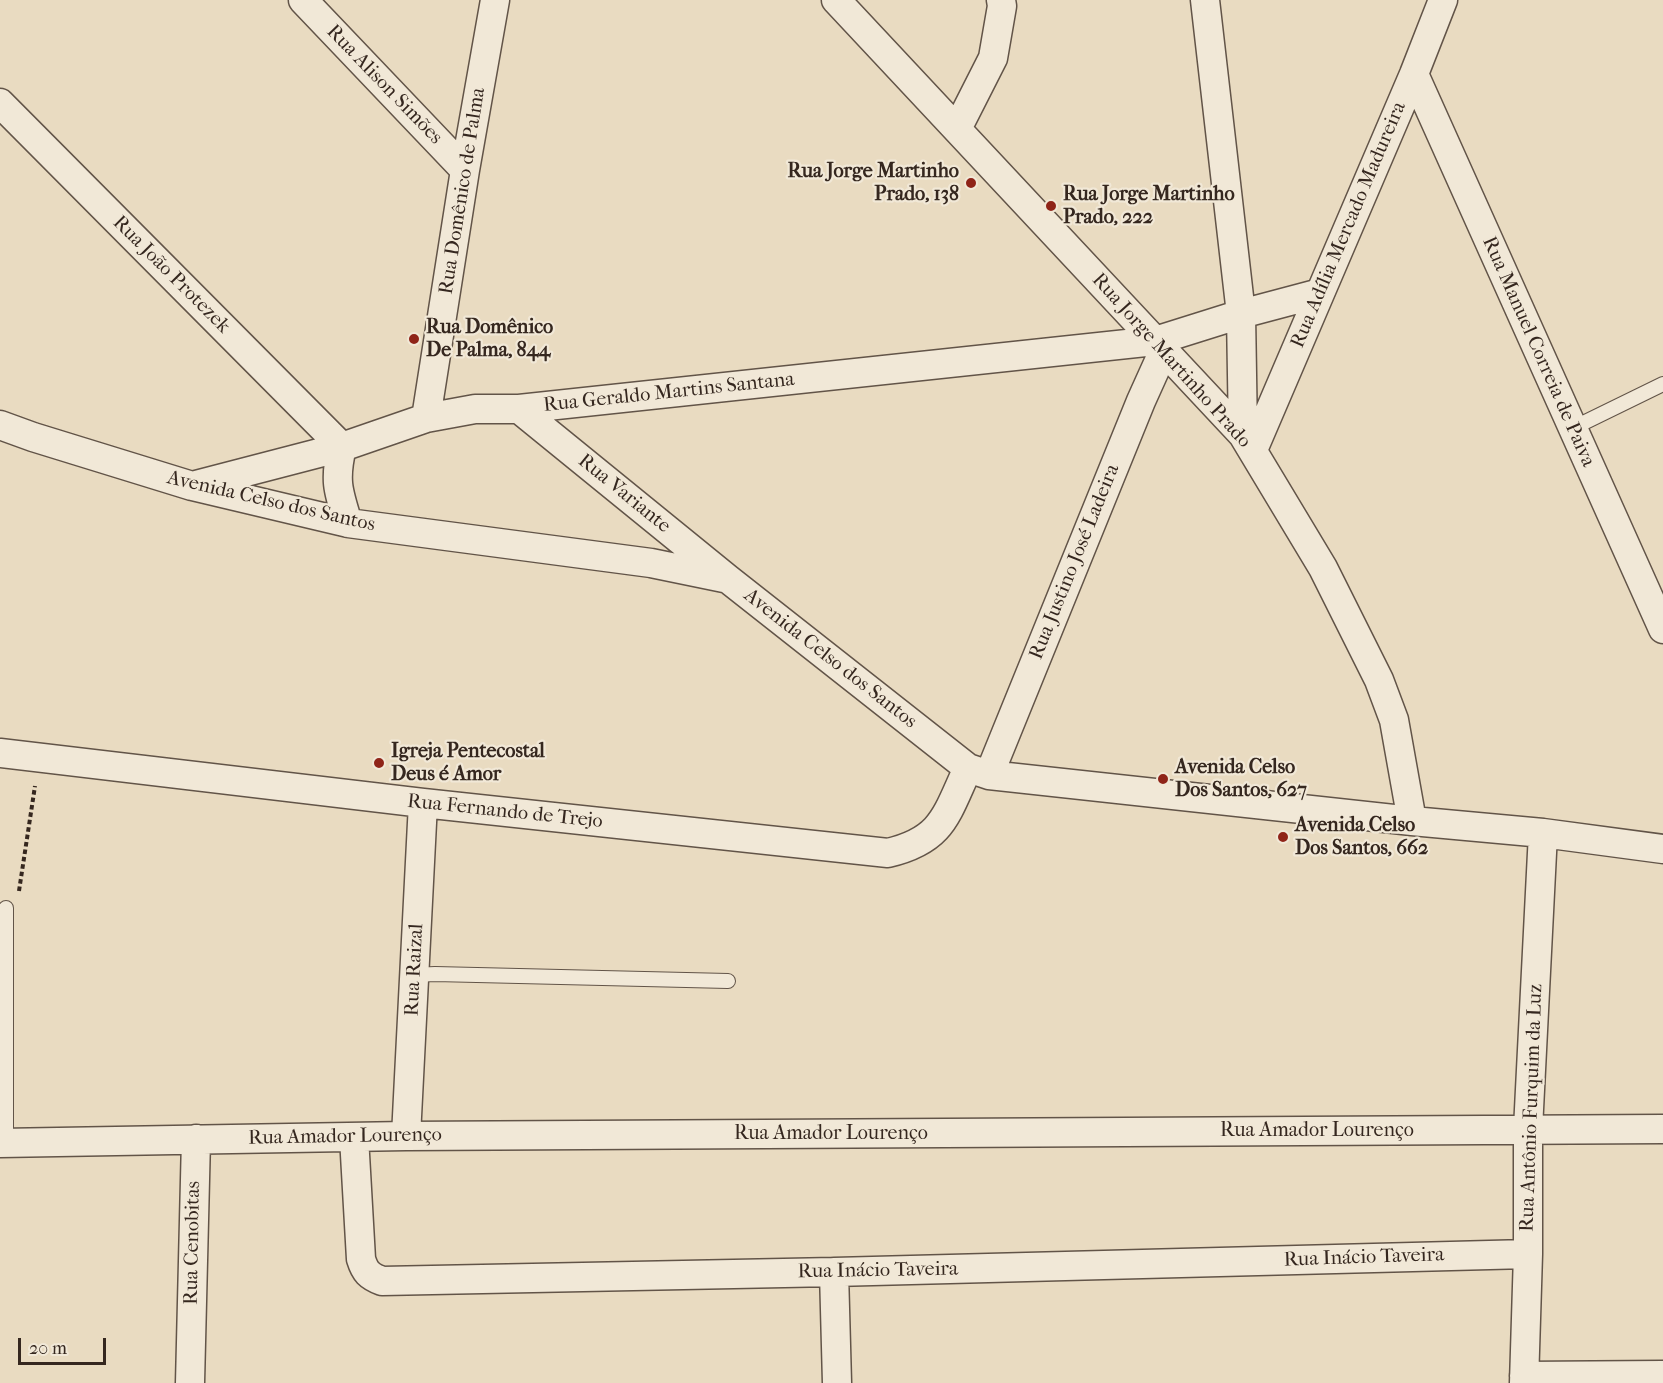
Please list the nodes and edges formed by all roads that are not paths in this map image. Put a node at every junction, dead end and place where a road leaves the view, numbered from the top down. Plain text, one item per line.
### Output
1 (303, 0) edge
2 (495, 0) edge
3 (836, 0) edge
4 (1001, 0) edge
5 (1205, 0) edge
6 (1443, 0) edge
7 (1414, 74) junction
8 (0, 103) edge
9 (957, 129) junction
10 (465, 170) junction
11 (1320, 293) junction
12 (1241, 314) junction
13 (1159, 345) junction
14 (1663, 384) edge
15 (519, 409) junction
16 (426, 417) junction
17 (0, 425) edge
18 (1573, 428) junction
19 (1248, 443) junction
20 (342, 447) junction
21 (192, 486) junction
22 (348, 523) junction
23 (729, 579) junction
24 (1663, 629) edge
25 (0, 753) edge
26 (978, 772) junction
27 (423, 803) junction
28 (1412, 821) junction
29 (1543, 833) junction
30 (1663, 849) edge
31 (6, 908) road end
32 (414, 975) junction
33 (728, 981) dead end
34 (1528, 1129) junction
35 (1663, 1129) edge
36 (406, 1136) junction
37 (354, 1137) junction
38 (196, 1139) junction
39 (3, 1143) edge
40 (1528, 1254) junction
41 (834, 1272) junction
42 (1663, 1375) edge
43 (1524, 1379) edge
44 (190, 1383) edge
45 (837, 1383) edge

1 - 10 street, Rua Alison Simões
2 - 10 street, Rua Domênico de Palma
3 - 9 street, Rua Jorge Martinho Prado
4 - 9 street
5 - 12 street
6 - 7 street, Rua Adília Mercado Madureira
7 - 11 street, Rua Adília Mercado Madureira
7 - 18 street, Rua Manuel Correia de Paiva
8 - 20 street, Rua João Protezek
9 - 13 street, Rua Jorge Martinho Prado
10 - 16 street, Rua Domênico de Palma
11 - 12 street, Rua Geraldo Martins Santana
11 - 19 street, Rua Adília Mercado Madureira
12 - 13 street, Rua Geraldo Martins Santana
12 - 19 street
13 - 15 street, Rua Geraldo Martins Santana
13 - 19 street, Rua Jorge Martinho Prado
13 - 26 street, Rua Justino José Ladeira
14 - 18 lane
15 - 16 street, Rua Geraldo Martins Santana
15 - 23 street, Rua Variante
16 - 20 street, Rua Geraldo Martins Santana
17 - 21 street, Avenida Celso dos Santos
18 - 24 street, Rua Manuel Correia de Paiva
19 - 28 street, Rua Jorge Martinho Prado
20 - 21 street, Rua Geraldo Martins Santana
20 - 22 street
21 - 22 street, Avenida Celso dos Santos
22 - 23 street, Avenida Celso dos Santos
23 - 26 street, Avenida Celso dos Santos
25 - 27 street, Rua Fernando de Trejo
26 - 27 street, Rua Fernando de Trejo
26 - 28 street
27 - 32 street, Rua Raizal
28 - 29 street
29 - 30 street
29 - 34 street, Rua Antônio Furquim da Luz
31 - 39 lane
32 - 33 lane
32 - 36 street, Rua Raizal
34 - 35 street, Rua Amador Lourenço
34 - 36 street, Rua Amador Lourenço
34 - 40 street, Rua Antônio Furquim da Luz
36 - 37 street, Rua Amador Lourenço
37 - 38 street, Rua Amador Lourenço
37 - 41 street, Rua Inácio Taveira
38 - 39 street, Rua Amador Lourenço
38 - 44 street, Rua Cenobitas
40 - 41 street, Rua Inácio Taveira
40 - 43 street, Rua Antônio Furquim da Luz
41 - 45 street
42 - 43 street

